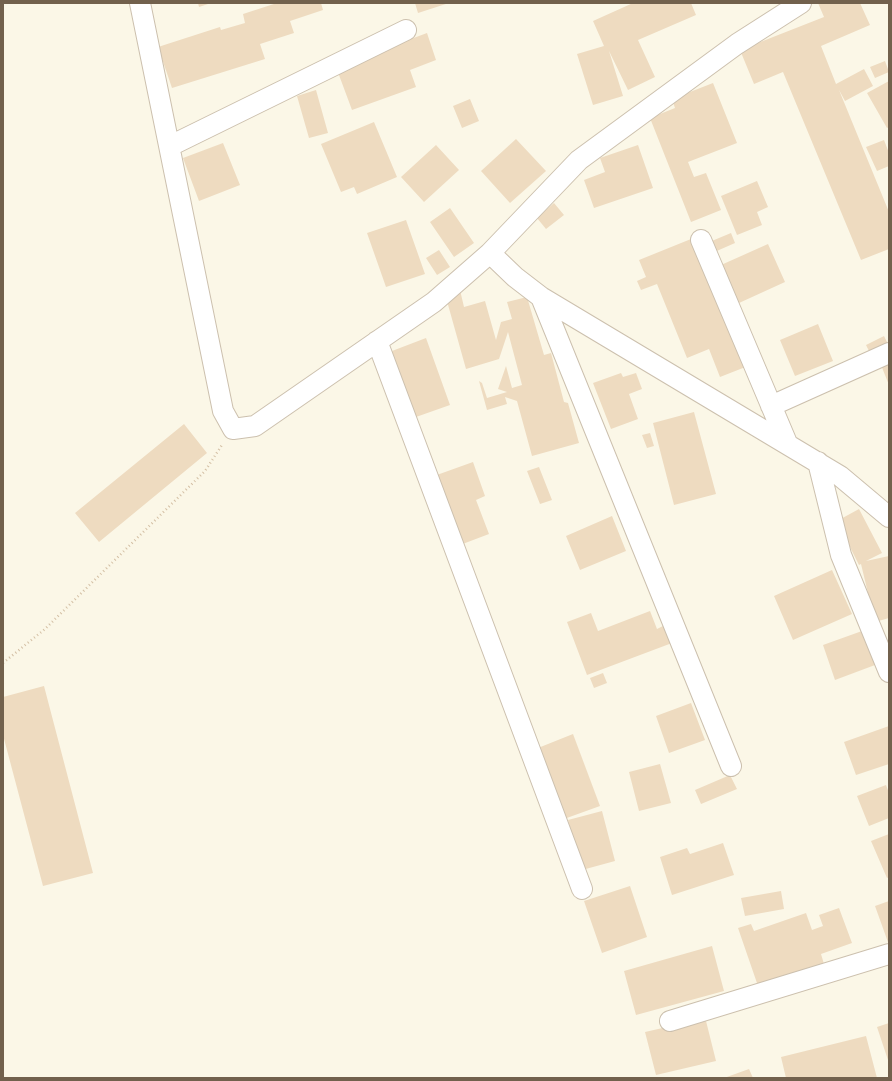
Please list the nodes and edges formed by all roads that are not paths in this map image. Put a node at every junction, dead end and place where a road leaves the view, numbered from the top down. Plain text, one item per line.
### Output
1 (140, 3) edge
2 (801, 3) edge
3 (406, 30) dead end
4 (170, 146) junction
5 (701, 240) dead end
6 (490, 253) junction
7 (541, 297) junction
8 (377, 341) junction
9 (889, 354) edge
10 (771, 406) junction
11 (787, 443) junction
12 (818, 462) junction
13 (889, 517) edge
14 (889, 672) edge
15 (731, 766) dead end
16 (582, 888) dead end
17 (889, 954) edge
18 (670, 1021) dead end

1 - 4 street
2 - 6 street
3 - 4 street
4 - 8 street
5 - 10 street
6 - 7 street
6 - 8 street
7 - 11 street
7 - 15 street
8 - 16 street
9 - 10 street
10 - 11 street
11 - 12 street
12 - 13 street
12 - 14 street
17 - 18 street

